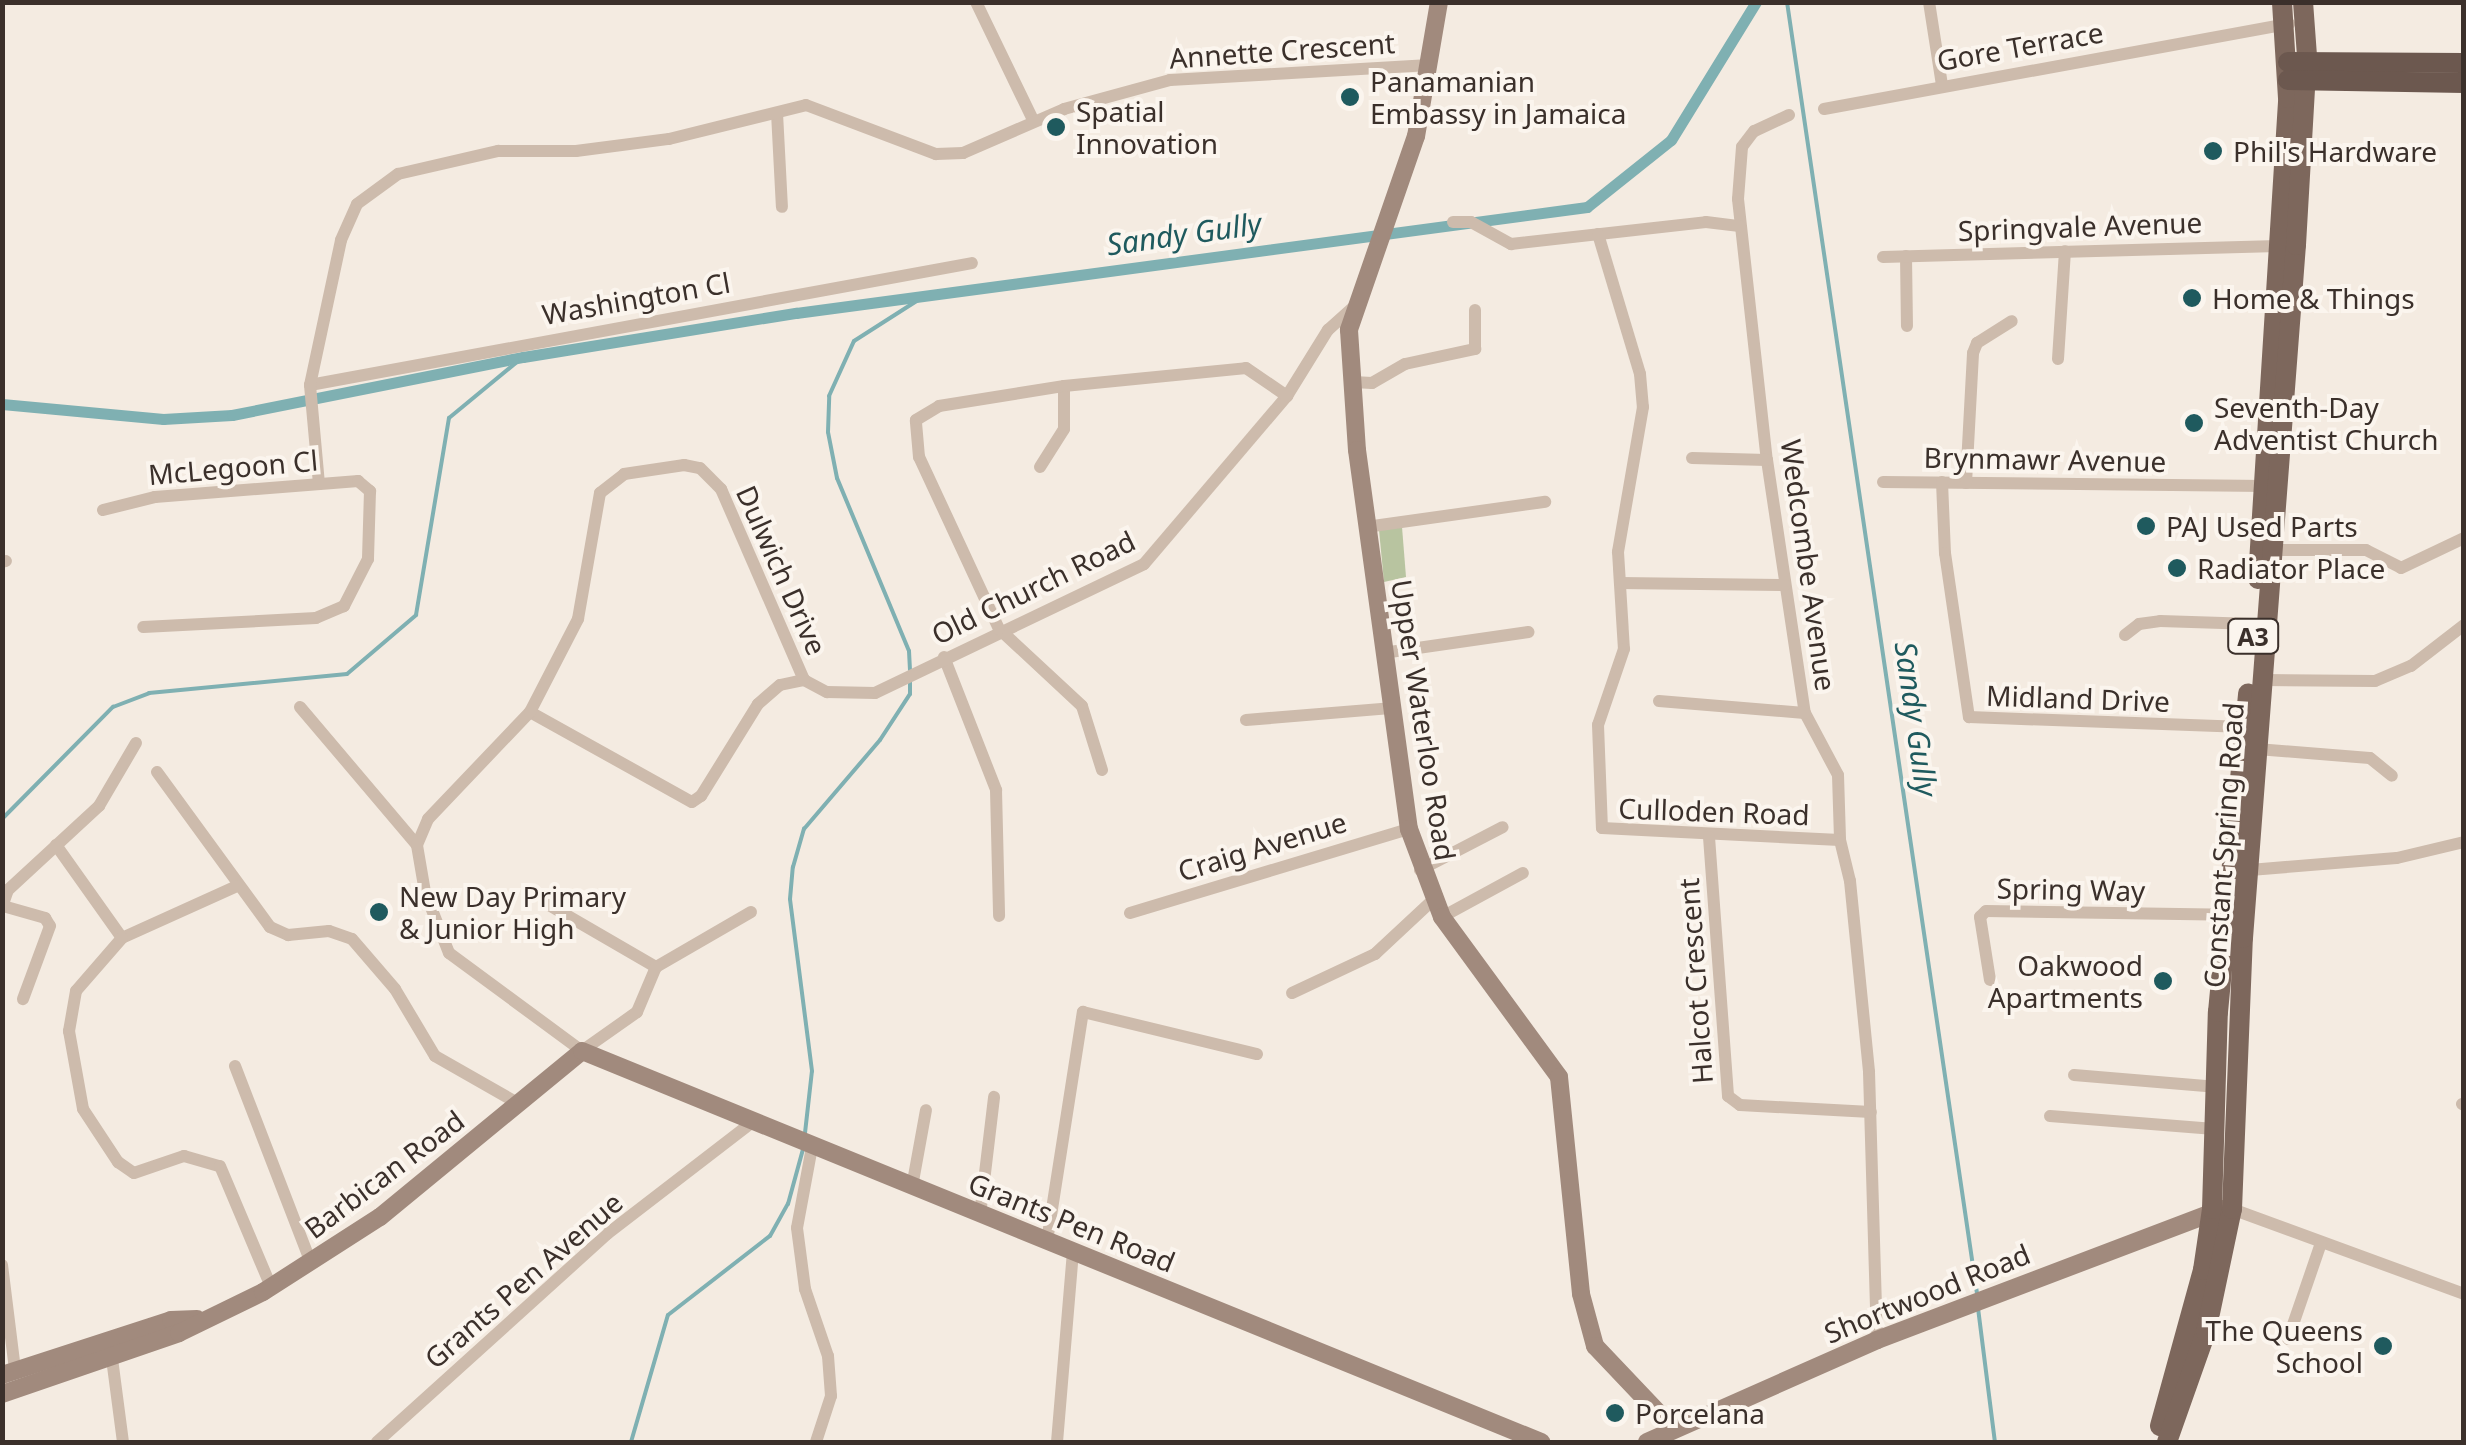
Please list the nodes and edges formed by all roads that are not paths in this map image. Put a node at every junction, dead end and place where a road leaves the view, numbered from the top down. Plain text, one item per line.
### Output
1 (976, 2) edge
2 (1439, 2) edge
3 (1929, 2) edge
4 (2282, 2) edge
5 (2298, 16) edge
6 (2464, 63) edge
7 (1430, 65) junction
8 (2297, 71) junction
9 (2464, 82) edge
10 (1942, 85) junction
11 (1824, 110) dead end
12 (776, 113) junction
13 (1788, 116) dead end
14 (1033, 120) junction
15 (782, 207) dead end
16 (1453, 222) dead end
17 (1740, 226) junction
18 (1598, 234) junction
19 (2278, 246) junction
20 (2065, 251) junction
21 (1906, 256) junction
22 (1883, 257) dead end
23 (972, 263) dead end
24 (1354, 306) junction
25 (1475, 310) dead end
26 (2012, 321) dead end
27 (1908, 326) dead end
28 (2058, 359) dead end
29 (1353, 382) junction
30 (310, 385) junction
31 (1064, 386) junction
32 (1287, 396) junction
33 (1692, 458) dead end
34 (1767, 460) junction
35 (1040, 468) dead end
36 (1884, 482) dead end
37 (1942, 482) junction
38 (1966, 483) junction
39 (319, 484) junction
40 (2265, 486) junction
41 (1546, 502) dead end
42 (103, 510) dead end
43 (1366, 527) junction
44 (2464, 538) edge
45 (2274, 550) junction
46 (1620, 583) junction
47 (1785, 585) junction
48 (2254, 624) junction
49 (2464, 625) edge
50 (143, 627) dead end
51 (999, 629) junction
52 (1528, 632) dead end
53 (2125, 635) dead end
54 (1383, 653) junction
55 (944, 657) junction
56 (804, 680) junction
57 (2262, 680) junction
58 (1659, 701) dead end
59 (300, 707) dead end
60 (1391, 708) junction
61 (530, 712) junction
62 (1805, 712) junction
63 (1246, 720) dead end
64 (2245, 727) junction
65 (136, 743) dead end
66 (2258, 750) junction
67 (1102, 770) dead end
68 (157, 772) dead end
69 (2392, 776) dead end
70 (1504, 827) dead end
71 (1410, 829) junction
72 (1710, 837) junction
73 (1840, 840) junction
74 (2464, 842) edge
75 (56, 845) junction
76 (417, 845) junction
77 (1420, 870) junction
78 (2250, 870) junction
79 (1523, 873) dead end
80 (237, 886) junction
81 (549, 905) dead end
82 (3, 906) edge
83 (1438, 909) junction
84 (750, 912) dead end
85 (1130, 913) dead end
86 (2228, 915) junction
87 (999, 916) dead end
88 (122, 938) junction
89 (656, 967) junction
90 (1990, 980) dead end
91 (1292, 992) dead end
92 (23, 999) dead end
93 (582, 1051) junction
94 (1257, 1054) dead end
95 (235, 1066) dead end
96 (2074, 1075) dead end
97 (2217, 1087) junction
98 (994, 1097) dead end
99 (519, 1104) junction
100 (926, 1110) dead end
101 (1871, 1112) junction
102 (2050, 1116) dead end
103 (751, 1123) junction
104 (2217, 1129) junction
105 (812, 1147) junction
106 (912, 1187) junction
107 (2222, 1209) junction
108 (980, 1214) junction
109 (1047, 1241) junction
110 (2321, 1243) junction
111 (1072, 1252) junction
112 (311, 1263) junction
113 (2, 1264) edge
114 (271, 1288) junction
115 (2464, 1294) edge
116 (2288, 1339) dead end
117 (1877, 1340) junction
118 (110, 1346) junction
119 (9, 1372) edge
120 (2, 1394) edge
121 (1672, 1427) junction
122 (123, 1442) edge
123 (377, 1442) edge
124 (816, 1442) edge
125 (1057, 1442) edge
126 (1541, 1442) edge
127 (1647, 1442) edge
128 (2154, 1442) edge
129 (2167, 1442) edge

1 - 14 street
2 - 7 main road
3 - 10 street
4 - 5 main road, Constant Spring Road / A3
5 - 8 main road, Constant Spring Road / A3
5 - 10 street, Gore Terrace
6 - 8 highway
7 - 14 street, Annette Crescent
7 - 24 main road
8 - 9 highway
8 - 19 main road, Constant Spring Road / A3
8 - 45 main road, Constant Spring Road / A3
10 - 11 street, Gore Terrace
12 - 14 street, Annette Crescent
12 - 15 street
12 - 30 street, Annette Crescent
13 - 17 street, Wedcombe Avenue
16 - 18 street
17 - 18 street
17 - 34 street, Wedcombe Avenue
18 - 46 street
19 - 20 street, Springvale Avenue
19 - 40 main road, Constant Spring Road / A3
20 - 21 street, Springvale Avenue
20 - 28 street
21 - 22 street, Springvale Avenue
21 - 27 street
23 - 30 street, Washington Cl
24 - 29 main road, Upper Waterloo Road
24 - 32 street, Old Church Road
25 - 29 street
26 - 38 street
29 - 43 main road, Upper Waterloo Road
30 - 39 street, Annette Crescent
31 - 32 street
31 - 35 street
31 - 51 street
32 - 51 street, Old Church Road
33 - 34 street
34 - 47 street, Wedcombe Avenue
36 - 37 street, Brynmawr Avenue
37 - 38 street, Brynmawr Avenue
37 - 64 street, Midland Drive
38 - 40 street, Brynmawr Avenue
39 - 42 street, McLegoon Cl
39 - 50 street, McLegoon Cl
40 - 48 main road, Constant Spring Road / A3
41 - 43 street
43 - 54 main road, Upper Waterloo Road
44 - 45 street
45 - 57 main road, Constant Spring Road / A3
46 - 47 street
46 - 72 street, Culloden Road
47 - 62 street, Wedcombe Avenue
48 - 53 street
48 - 64 main road, Constant Spring Road / A3
49 - 57 street
51 - 55 street, Old Church Road
51 - 67 street
52 - 54 street
54 - 60 main road, Upper Waterloo Road
55 - 56 street, Old Church Road
55 - 87 street
56 - 61 street
56 - 61 street, Dulwich Drive
57 - 66 main road, Constant Spring Road / A3
58 - 62 street
59 - 76 street
60 - 63 street
60 - 71 main road, Upper Waterloo Road
61 - 76 street, Dulwich Drive
62 - 73 street, Wedcombe Avenue
64 - 86 main road, Constant Spring Road / A3
65 - 75 street
66 - 69 street
66 - 78 main road, Constant Spring Road / A3
68 - 80 street
70 - 77 street
71 - 77 main road, Upper Waterloo Road
71 - 85 street, Craig Avenue
72 - 73 street, Culloden Road
72 - 101 street, Halcot Crescent
73 - 101 street, Wedcombe Avenue
74 - 78 street
75 - 82 street
75 - 88 street
76 - 93 street
77 - 83 main road, Upper Waterloo Road
78 - 107 main road, Constant Spring Road / A3
79 - 83 street
80 - 88 street
80 - 99 street
81 - 89 street
82 - 92 street
83 - 91 street
83 - 121 main road, Upper Waterloo Road
84 - 89 street
86 - 90 street, Spring Way
86 - 97 main road, Constant Spring Road / A3
88 - 114 street
89 - 93 street
93 - 99 main road, Barbican Road
93 - 103 main road, Grants Pen Road
94 - 109 street
95 - 112 street
96 - 97 street
97 - 104 main road, Constant Spring Road / A3
98 - 108 street
99 - 112 main road, Barbican Road
100 - 106 street
101 - 117 street, Wedcombe Avenue
102 - 104 street
103 - 105 main road, Grants Pen Road
103 - 123 street, Grants Pen Avenue
104 - 107 main road, Constant Spring Road / A3
105 - 106 main road, Grants Pen Road
105 - 124 street
106 - 108 main road, Grants Pen Road
107 - 110 street
107 - 117 main road, Shortwood Road
107 - 128 main road, Constant Spring Road / A3
107 - 129 main road, Constant Spring Road / A3
108 - 109 main road, Grants Pen Road
109 - 111 main road, Grants Pen Road
110 - 115 street
110 - 116 street
111 - 125 street
111 - 126 main road, Grants Pen Road
112 - 114 main road, Barbican Road
113 - 119 street
114 - 118 main road, Barbican Road
117 - 121 main road, Shortwood Road
118 - 119 main road, Barbican Road
118 - 120 main road, Barbican Road
118 - 122 street
121 - 127 main road, Shortwood Road

